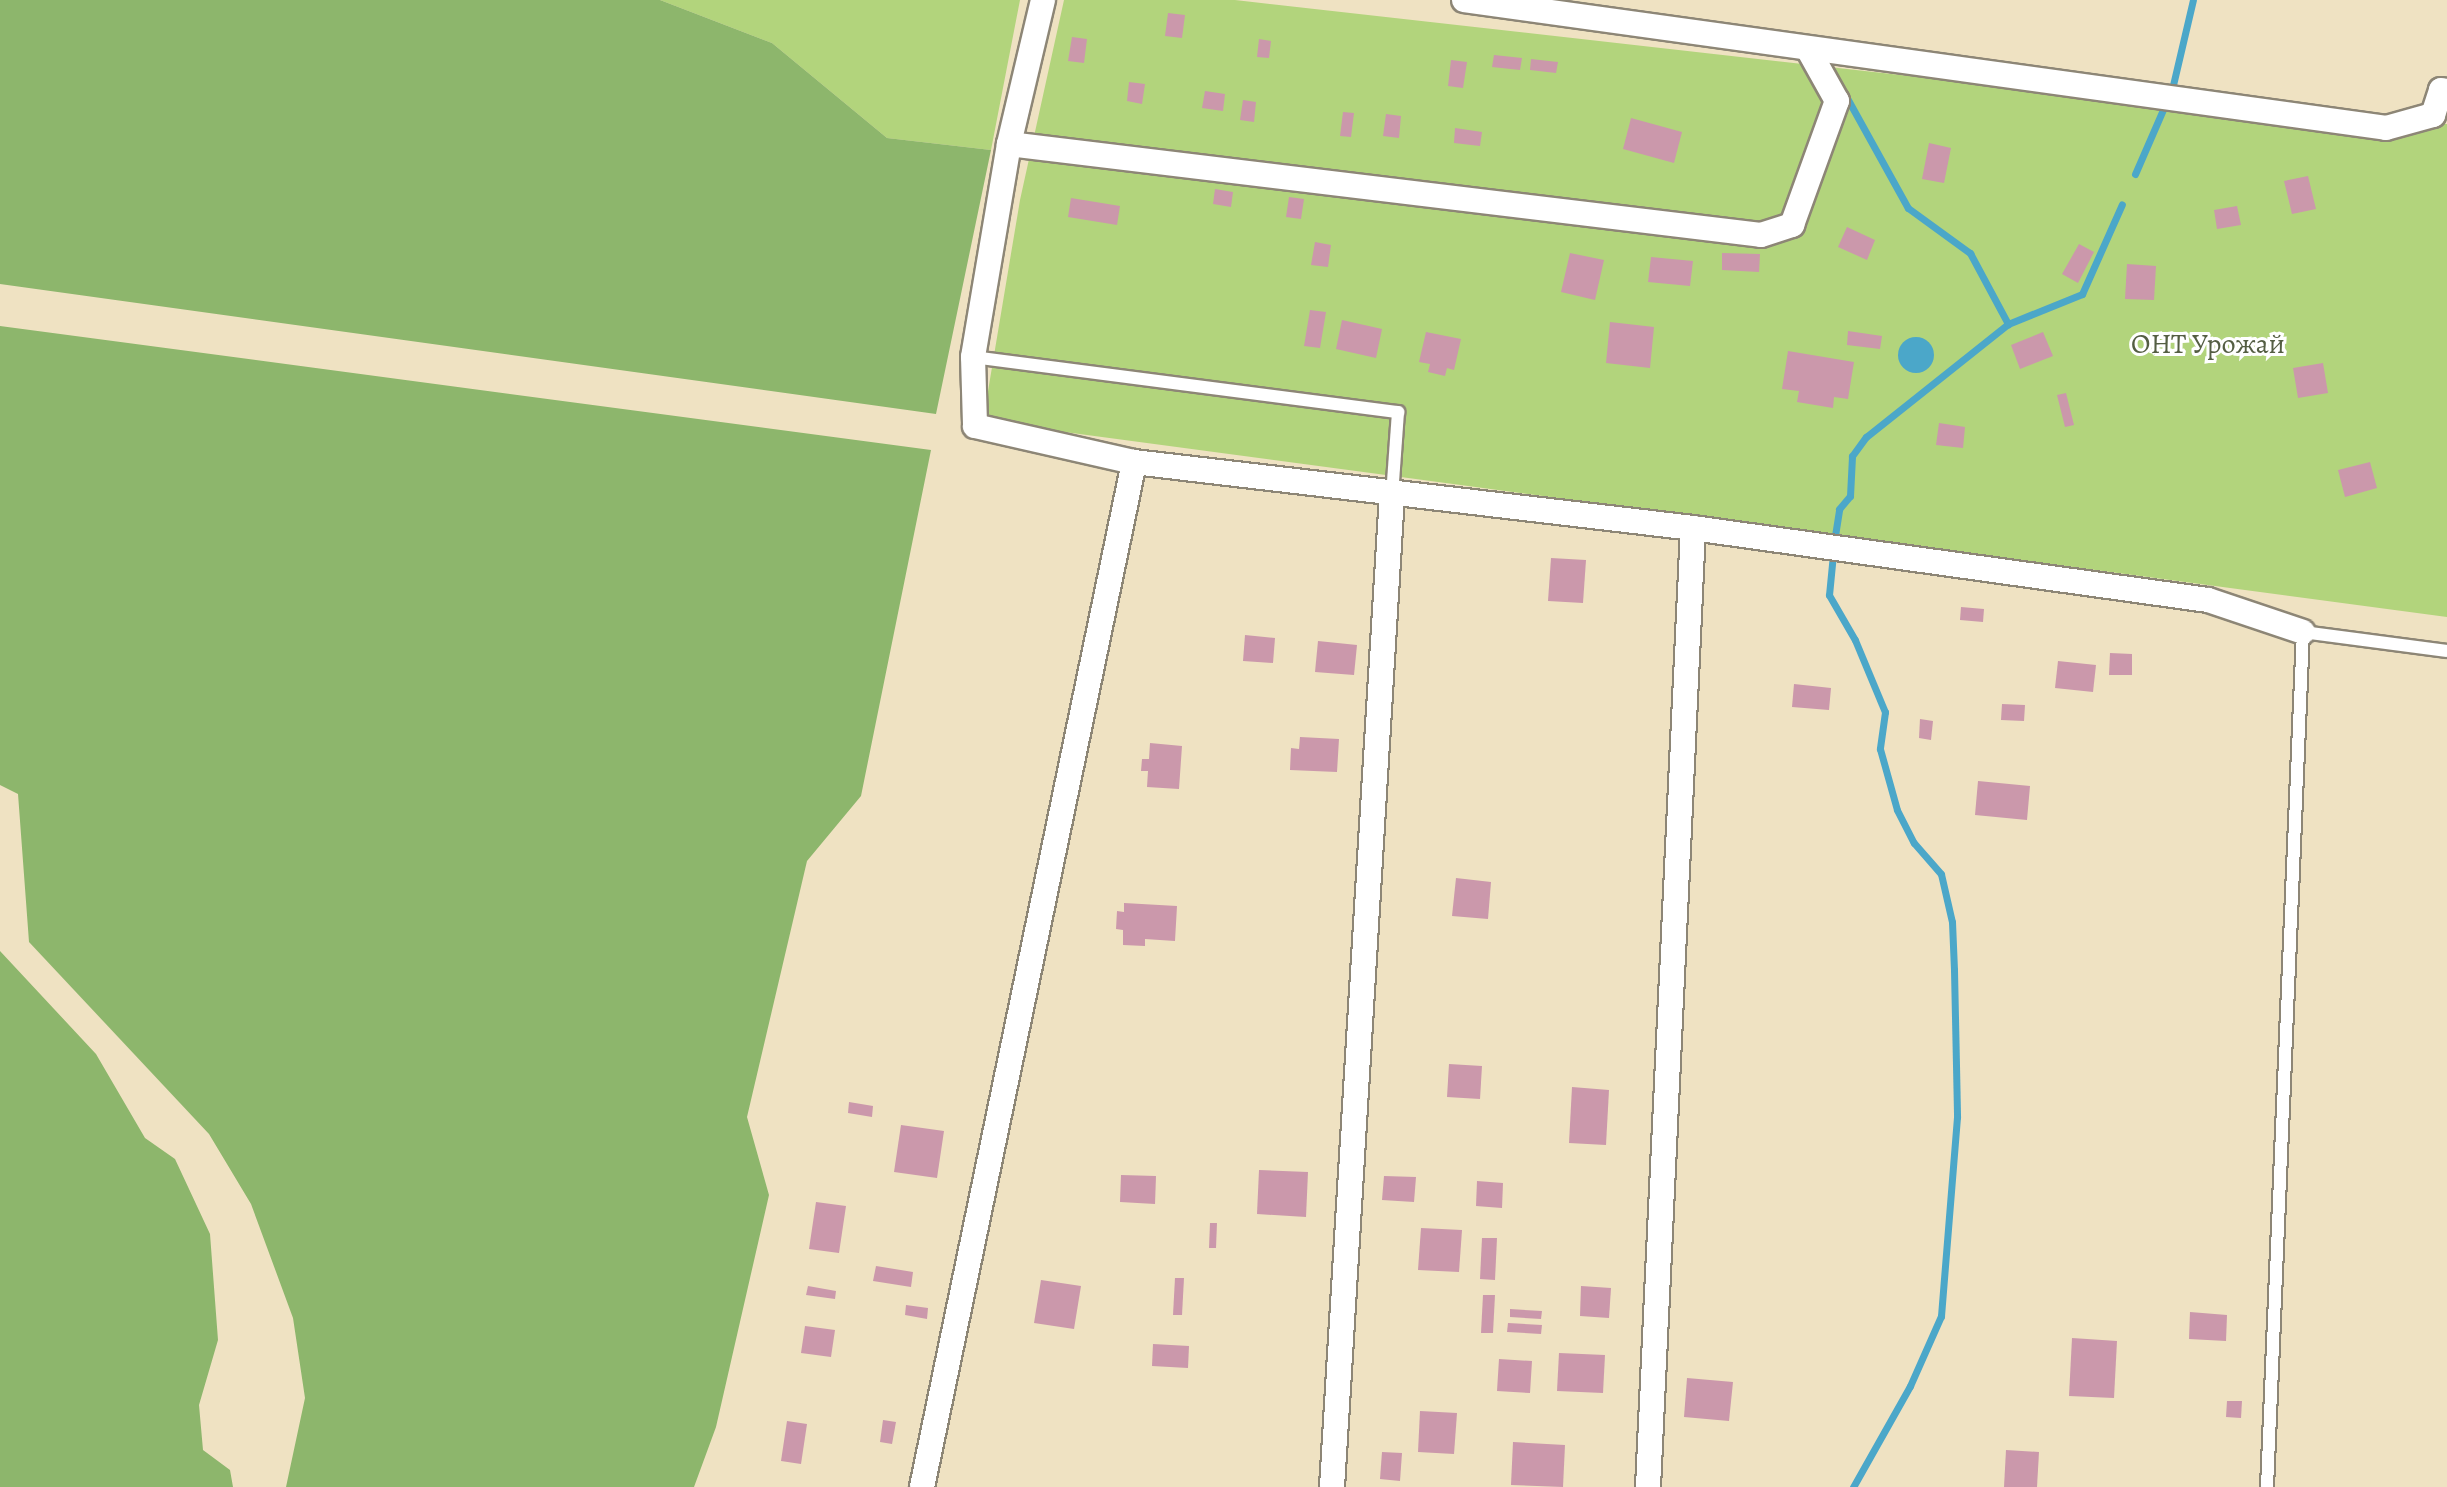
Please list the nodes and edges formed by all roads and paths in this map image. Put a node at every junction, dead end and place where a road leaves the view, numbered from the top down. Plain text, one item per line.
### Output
1 (1043, 0) edge
2 (1464, 0) edge
3 (1809, 51) junction
4 (2447, 91) edge
5 (1009, 144) junction
6 (973, 357) junction
7 (1134, 462) junction
8 (1392, 496) junction
9 (1693, 528) junction
10 (2303, 632) junction
11 (2447, 651) edge
12 (922, 1487) edge
13 (1332, 1487) edge
14 (1648, 1487) edge
15 (2267, 1487) edge

1 - 5 street
2 - 3 street
3 - 4 street
3 - 5 street
5 - 6 street
6 - 7 street
6 - 8 lane
7 - 8 street
7 - 12 street
8 - 9 street
8 - 13 street
9 - 10 street
9 - 14 street
10 - 11 lane
10 - 15 lane

